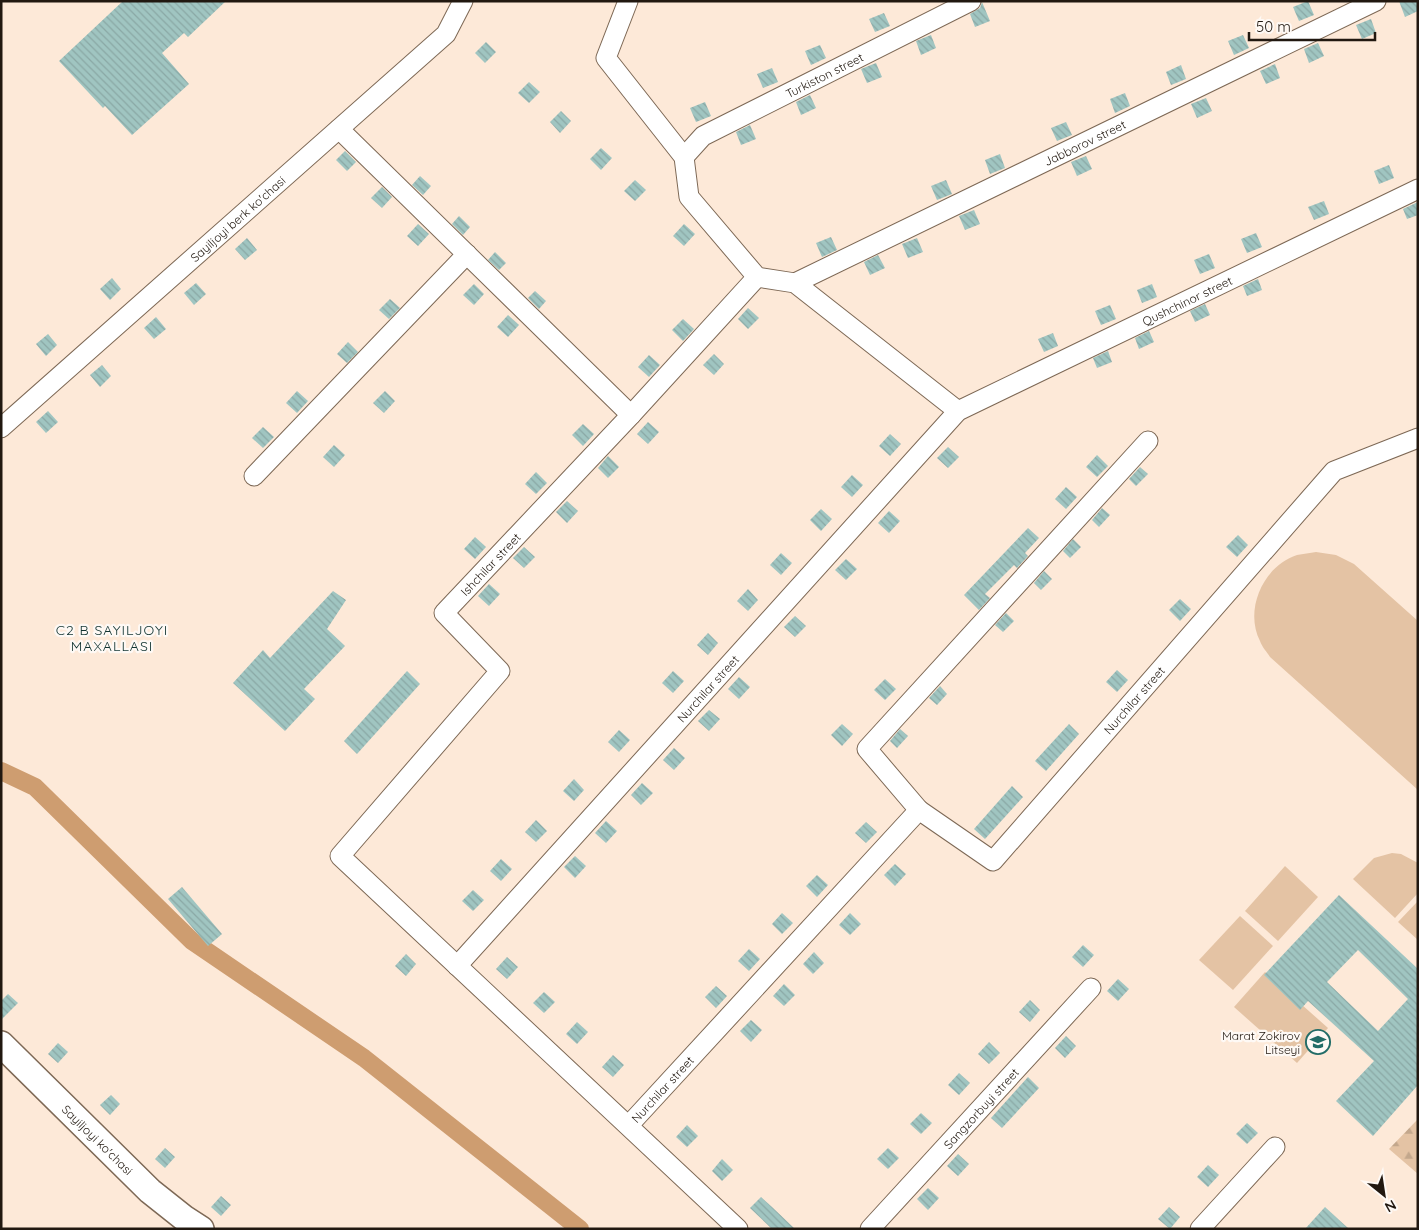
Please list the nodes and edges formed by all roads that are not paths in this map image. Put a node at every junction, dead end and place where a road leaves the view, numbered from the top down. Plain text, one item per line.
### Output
1 (463, 1) edge
2 (628, 1) edge
3 (971, 1) edge
4 (1376, 1) edge
5 (339, 129) junction
6 (684, 157) junction
7 (1418, 189) edge
8 (467, 254) junction
9 (757, 277) junction
10 (795, 284) junction
11 (958, 411) junction
12 (631, 415) junction
13 (1, 428) edge
14 (1418, 438) edge
15 (1148, 441) dead end
16 (254, 476) dead end
17 (919, 810) junction
18 (340, 856) joint
19 (457, 966) junction
20 (1091, 988) dead end
21 (1, 1044) edge
22 (629, 1125) junction
23 (1275, 1147) dead end
24 (201, 1229) edge
25 (738, 1229) edge
26 (870, 1229) edge
27 (1200, 1229) edge

1 - 5 street, Sayiljoyi berk ko'chasi
2 - 6 street
3 - 6 street, Turkiston street
4 - 10 street, Jabborov street
5 - 8 street
5 - 13 street, Sayiljoyi berk ko'chasi
6 - 9 street
7 - 11 street, Qushchinor street
8 - 12 street
8 - 16 street
9 - 10 street
9 - 12 street, Ishchilar street
10 - 11 street
11 - 19 street, Nurchilar street
12 - 18 street, Ishchilar street
14 - 17 street, Nurchilar street
15 - 17 street, Nurchilar street
17 - 22 street, Nurchilar street
18 - 19 street, Nurchilar street
19 - 22 street, Nurchilar street
20 - 26 street, Sangzorbuyi street
21 - 24 main road, Sayiljoyi ko'chasi
22 - 25 street, Nurchilar street
23 - 27 street

